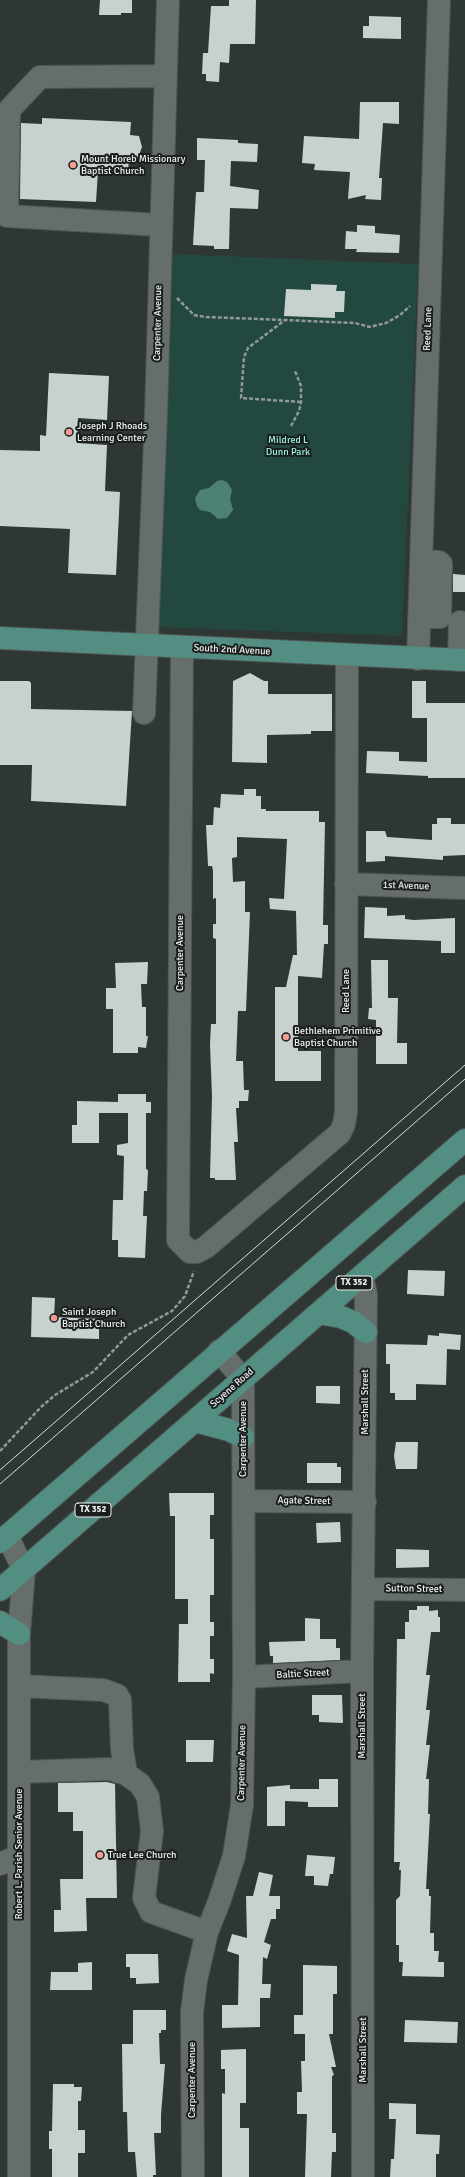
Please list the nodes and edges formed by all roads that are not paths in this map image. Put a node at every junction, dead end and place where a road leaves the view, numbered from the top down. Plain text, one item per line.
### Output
1 (168, 0) edge
2 (439, 0) edge
3 (166, 76) junction
4 (160, 225) junction
5 (446, 619) edge
6 (0, 638) edge
7 (146, 646) junction
8 (182, 647) junction
9 (347, 655) junction
10 (418, 659) junction
11 (462, 660) edge
12 (144, 713) dead end
13 (346, 884) junction
14 (465, 888) edge
15 (465, 1140) edge
16 (465, 1186) edge
17 (192, 1262) joint
18 (362, 1276) junction
19 (319, 1313) junction
20 (366, 1332) junction
21 (219, 1351) junction
22 (243, 1379) junction
23 (195, 1421) junction
24 (243, 1437) junction
25 (244, 1501) junction
26 (365, 1502) junction
27 (3, 1539) edge
28 (24, 1570) junction
29 (364, 1589) junction
30 (0, 1590) edge
31 (465, 1590) edge
32 (0, 1622) edge
33 (19, 1634) junction
34 (362, 1671) junction
35 (244, 1677) junction
36 (20, 1686) junction
37 (20, 1772) junction
38 (126, 1774) junction
39 (9, 1860) edge
40 (206, 1932) junction
41 (18, 2177) edge
42 (193, 2177) edge
43 (363, 2177) edge

1 - 3 street, Carpenter Avenue
2 - 5 street, Reed Lane
3 - 4 street, Carpenter Avenue
3 - 4 street
4 - 7 street, Carpenter Avenue
5 - 10 street, Reed Lane
5 - 11 street
6 - 7 main road, South 2nd Avenue
7 - 8 main road, South 2nd Avenue
7 - 12 street, Carpenter Avenue
8 - 9 main road, South 2nd Avenue
8 - 17 street, Carpenter Avenue
9 - 10 main road, South 2nd Avenue
9 - 13 street, Reed Lane
10 - 11 main road, South 2nd Avenue
13 - 14 street, 1st Avenue
13 - 17 street, Reed Lane
15 - 21 main road
16 - 18 main road, Scyene Road / TX 352
18 - 19 main road, Scyene Road / TX 352
18 - 20 street, Marshall Street
19 - 20 main road
19 - 22 main road, Scyene Road / TX 352
20 - 26 street, Marshall Street
21 - 22 street
21 - 27 main road
22 - 23 main road, Scyene Road / TX 352
22 - 24 street, Carpenter Avenue
23 - 24 main road
23 - 28 main road, Scyene Road / TX 352
24 - 25 street, Carpenter Avenue
25 - 26 street, Agate Street
25 - 35 street, Carpenter Avenue
26 - 29 street, Marshall Street
27 - 28 street
28 - 30 main road, Scyene Road / TX 352
28 - 33 street, Robert L. Parish Senior Avenue
29 - 31 street, Sutton Street
29 - 34 street, Marshall Street
32 - 33 main road
33 - 36 street, Robert L. Parish Senior Avenue
34 - 35 street, Baltic Street
34 - 43 street, Marshall Street
35 - 40 street, Carpenter Avenue
36 - 37 street, Robert L. Parish Senior Avenue
36 - 38 street
37 - 38 street
37 - 39 street, Robert L. Parish Senior Avenue
38 - 40 street
39 - 41 street, Robert L. Parish Senior Avenue
40 - 42 street, Carpenter Avenue

